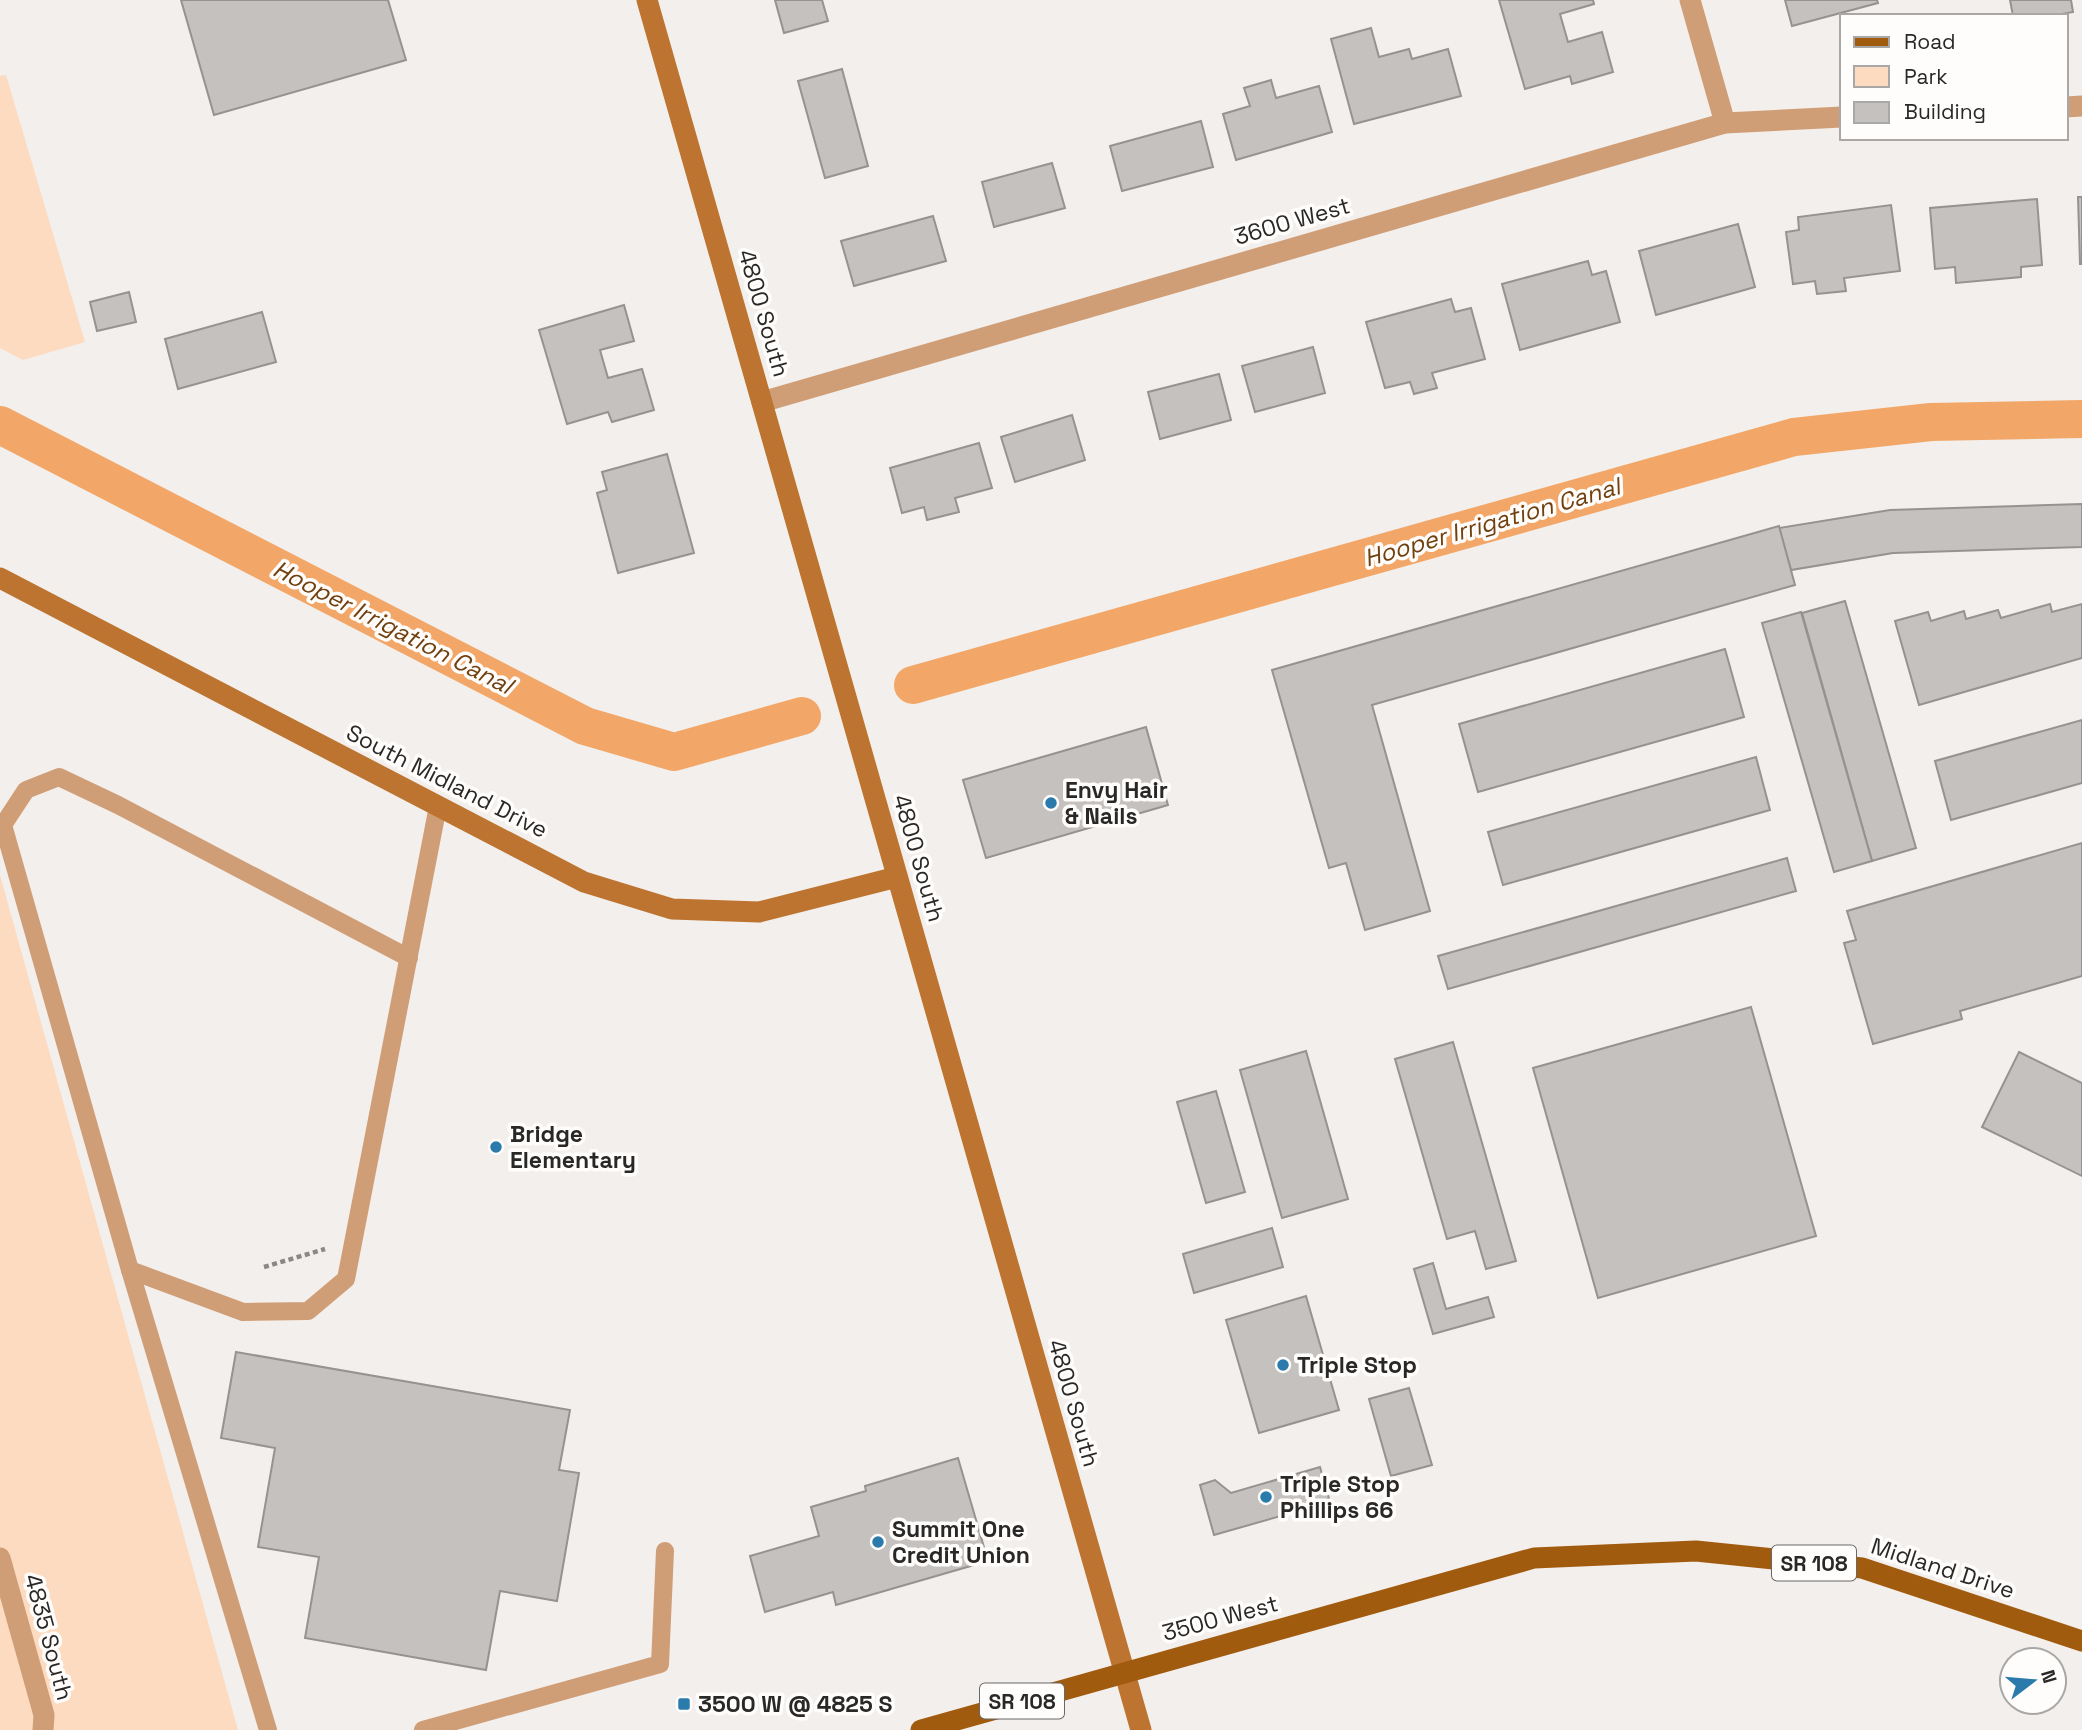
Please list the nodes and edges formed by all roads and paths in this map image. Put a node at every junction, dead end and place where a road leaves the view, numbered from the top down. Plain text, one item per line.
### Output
1 (647, 0) edge
2 (1690, 0) edge
3 (1840, 117) edge
4 (1725, 123) junction
5 (762, 402) junction
6 (0, 579) edge
7 (438, 806) junction
8 (897, 877) junction
9 (409, 958) junction
10 (353, 1240) junction
11 (264, 1267) dead end
12 (130, 1270) junction
13 (665, 1551) dead end
14 (0, 1558) edge
15 (1534, 1558) joint
16 (2082, 1641) edge
17 (1124, 1672) junction
18 (43, 1730) edge
19 (268, 1730) edge
20 (423, 1730) edge
21 (921, 1730) edge
22 (1140, 1730) edge

1 - 5 street, 4800 South
2 - 4 street
3 - 4 street, 3600 West
4 - 5 street, 3600 West
5 - 8 street, 4800 South
6 - 7 street, South Midland Drive
7 - 8 street, South Midland Drive
7 - 9 lane
8 - 17 street, 4800 South
9 - 10 lane
9 - 12 lane
10 - 11 path
10 - 12 lane
12 - 19 lane
13 - 20 lane
14 - 18 street, 4835 South
15 - 16 main road, Midland Drive / SR 108
15 - 17 main road, 3500 West / SR 108
17 - 21 main road, 3500 West / SR 108
17 - 22 street, 4800 South

